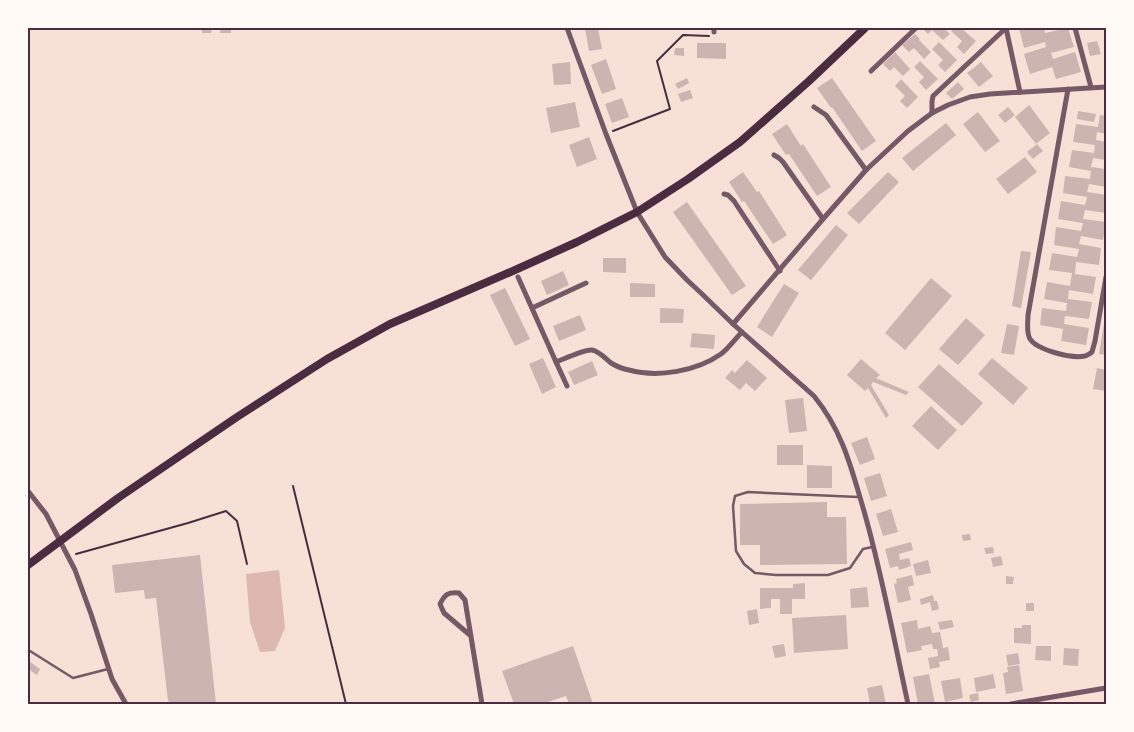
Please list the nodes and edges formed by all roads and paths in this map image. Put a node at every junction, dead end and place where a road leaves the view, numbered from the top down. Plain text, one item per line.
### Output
1 (567, 28) edge
2 (865, 28) edge
3 (916, 28) edge
4 (1006, 28) edge
5 (1075, 28) edge
6 (714, 30) edge
7 (871, 71) dead end
8 (1106, 87) edge
9 (1091, 88) junction
10 (1068, 89) junction
11 (1020, 92) junction
12 (814, 107) dead end
13 (932, 113) junction
14 (606, 134) junction
15 (774, 155) dead end
16 (866, 170) junction
17 (724, 194) dead end
18 (637, 212) junction
19 (823, 219) junction
20 (780, 271) junction
21 (518, 277) dead end
22 (1106, 277) edge
23 (586, 283) dead end
24 (532, 308) junction
25 (733, 324) junction
26 (742, 332) junction
27 (556, 362) junction
28 (567, 386) dead end
29 (293, 486) dead end
30 (28, 491) edge
31 (860, 497) junction
32 (60, 542) junction
33 (874, 546) junction
34 (67, 556) junction
35 (247, 564) dead end
36 (28, 565) edge
37 (471, 636) junction
38 (28, 651) edge
39 (109, 668) junction
40 (1106, 688) edge
41 (124, 704) edge
42 (346, 704) edge
43 (482, 704) edge
44 (908, 704) edge
45 (1011, 704) edge

1 - 14 street
2 - 18 main road
3 - 7 street
4 - 11 street
4 - 13 street
5 - 9 street
6 - 14 path
8 - 9 street
9 - 10 street
10 - 11 street
10 - 22 street
11 - 13 street
12 - 16 street
13 - 16 street
14 - 18 street
15 - 19 street
16 - 19 street
17 - 20 street
18 - 25 street
18 - 32 main road
19 - 20 street
20 - 25 street
21 - 24 street
23 - 24 street
24 - 27 street
25 - 26 street
26 - 27 street
26 - 31 street
27 - 28 street
29 - 42 path
30 - 32 street
31 - 33 street
31 - 33 lane
32 - 34 street
32 - 36 main road
33 - 44 street
34 - 35 path
34 - 39 street
37 - 37 street
37 - 43 street
38 - 39 lane
39 - 41 street
40 - 45 street

